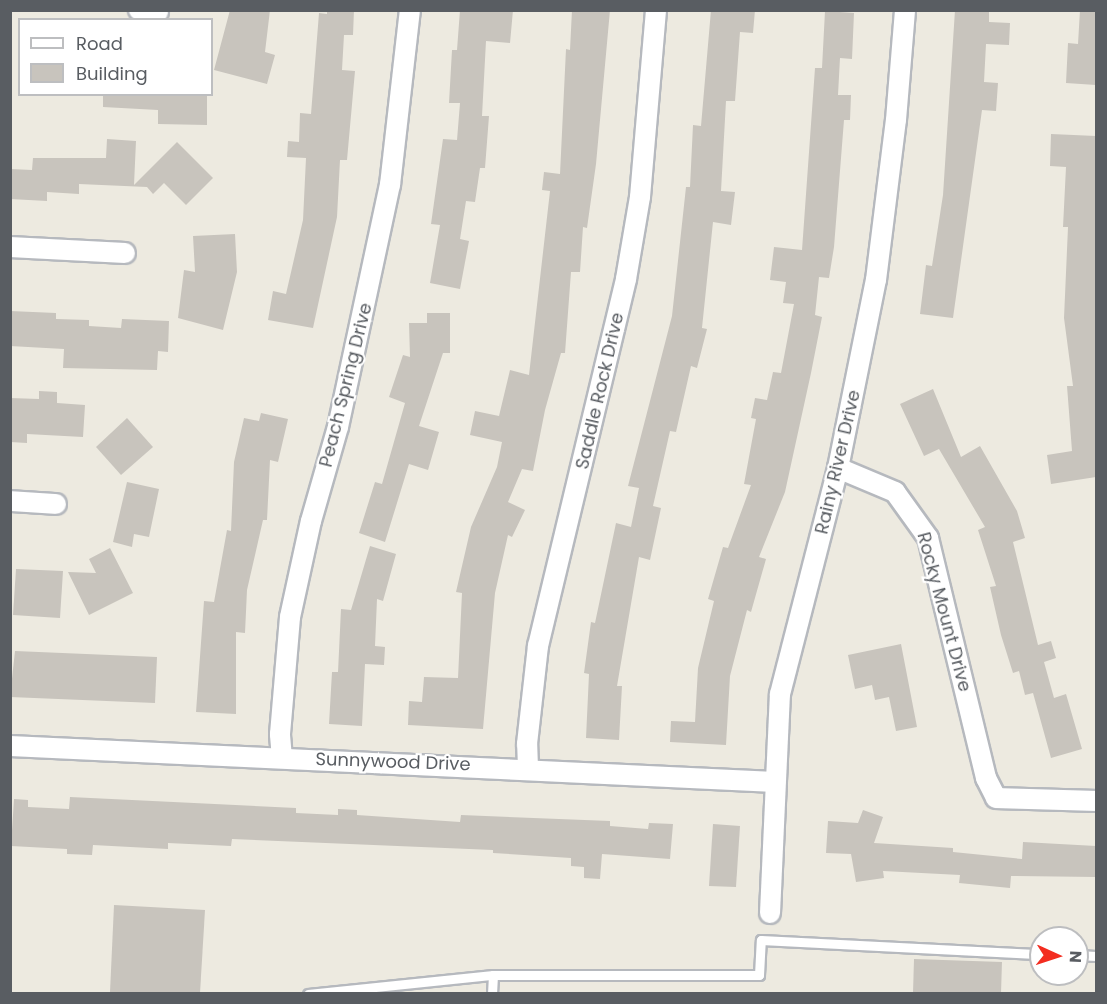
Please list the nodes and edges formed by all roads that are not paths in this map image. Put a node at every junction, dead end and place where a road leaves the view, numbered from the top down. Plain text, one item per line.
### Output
1 (410, 10) edge
2 (656, 10) edge
3 (905, 10) edge
4 (10, 247) edge
5 (125, 253) dead end
6 (838, 468) junction
7 (10, 501) edge
8 (56, 504) dead end
9 (10, 746) edge
10 (282, 758) junction
11 (528, 768) junction
12 (775, 782) junction
13 (1096, 801) edge
14 (770, 913) dead end
15 (1029, 953) edge
16 (493, 975) junction
17 (308, 993) edge
18 (492, 993) edge

1 - 10 street, Peach Spring Drive
2 - 11 street, Saddle Rock Drive
3 - 6 street, Rainy River Drive
4 - 5 street
6 - 12 street, Rainy River Drive
6 - 13 street, Rocky Mount Drive
7 - 8 street
9 - 10 street, Sunnywood Drive
10 - 11 street, Sunnywood Drive
11 - 12 street, Sunnywood Drive
12 - 14 street, Rainy River Drive
15 - 16 lane
16 - 17 lane
16 - 18 lane

